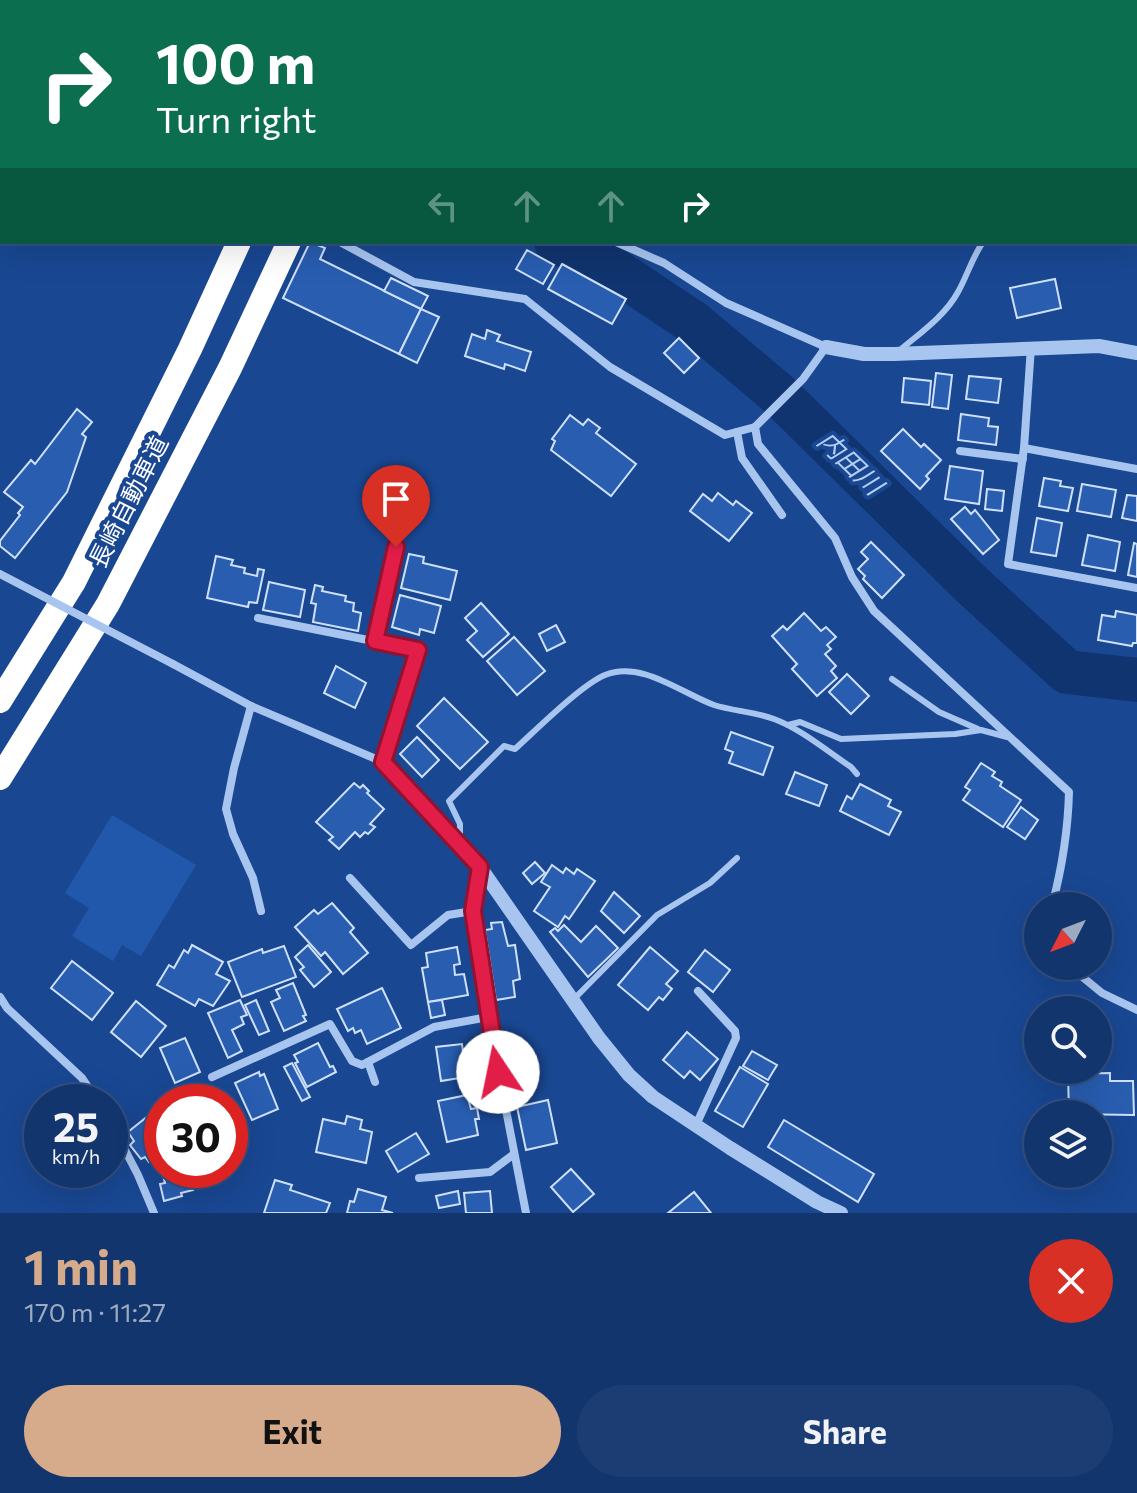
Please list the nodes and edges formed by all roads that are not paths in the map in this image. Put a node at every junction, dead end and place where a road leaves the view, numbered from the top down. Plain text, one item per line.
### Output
1 (238, 244) edge
2 (288, 244) edge
3 (344, 244) edge
4 (621, 244) edge
5 (982, 244) edge
6 (826, 347) junction
7 (1031, 347) junction
8 (1137, 353) edge
9 (894, 354) junction
10 (755, 427) junction
11 (737, 432) junction
12 (1024, 448) junction
13 (960, 451) dead end
14 (1023, 459) junction
15 (1137, 469) edge
16 (782, 515) dead end
17 (396, 547) dead end
18 (0, 574) edge
19 (1137, 588) edge
20 (258, 618) dead end
21 (375, 641) junction
22 (892, 679) dead end
23 (0, 701) edge
24 (251, 706) junction
25 (786, 725) junction
26 (981, 730) junction
27 (1007, 737) junction
28 (383, 762) junction
29 (857, 774) dead end
30 (0, 778) edge
31 (460, 845) junction
32 (737, 858) dead end
33 (480, 867) junction
34 (350, 878) dead end
35 (1055, 892) edge
36 (261, 911) dead end
37 (473, 911) junction
38 (1086, 980) edge
39 (698, 991) dead end
40 (0, 997) edge
41 (573, 1000) junction
42 (1137, 1010) edge
43 (488, 1017) junction
44 (368, 1062) junction
45 (212, 1077) dead end
46 (375, 1082) dead end
47 (86, 1084) edge
48 (696, 1125) junction
49 (514, 1154) junction
50 (128, 1156) edge
51 (419, 1178) dead end
52 (154, 1213) edge
53 (526, 1213) edge
54 (841, 1213) edge

1 - 23 highway, 長崎自動車道
2 - 30 highway, 長崎自動車道
3 - 11 street
4 - 6 street
5 - 9 lane
6 - 9 street
6 - 10 street
7 - 8 street
7 - 9 street
7 - 12 street
10 - 11 street
10 - 27 street
11 - 16 street
12 - 14 street
12 - 15 street
13 - 14 street
14 - 19 street
17 - 21 street
18 - 24 street, bridge
20 - 21 street
21 - 28 street
22 - 26 lane
24 - 28 street
24 - 36 street
25 - 26 lane
25 - 29 lane
25 - 31 lane
26 - 27 lane
27 - 35 street
28 - 31 street
31 - 33 street
32 - 41 lane
33 - 37 street
33 - 41 street
34 - 37 street
37 - 43 street
38 - 42 street
39 - 48 street
40 - 47 street
41 - 48 street
43 - 44 street
43 - 49 street
44 - 45 street
44 - 46 street
48 - 54 street
49 - 51 street
49 - 53 street
50 - 52 street

